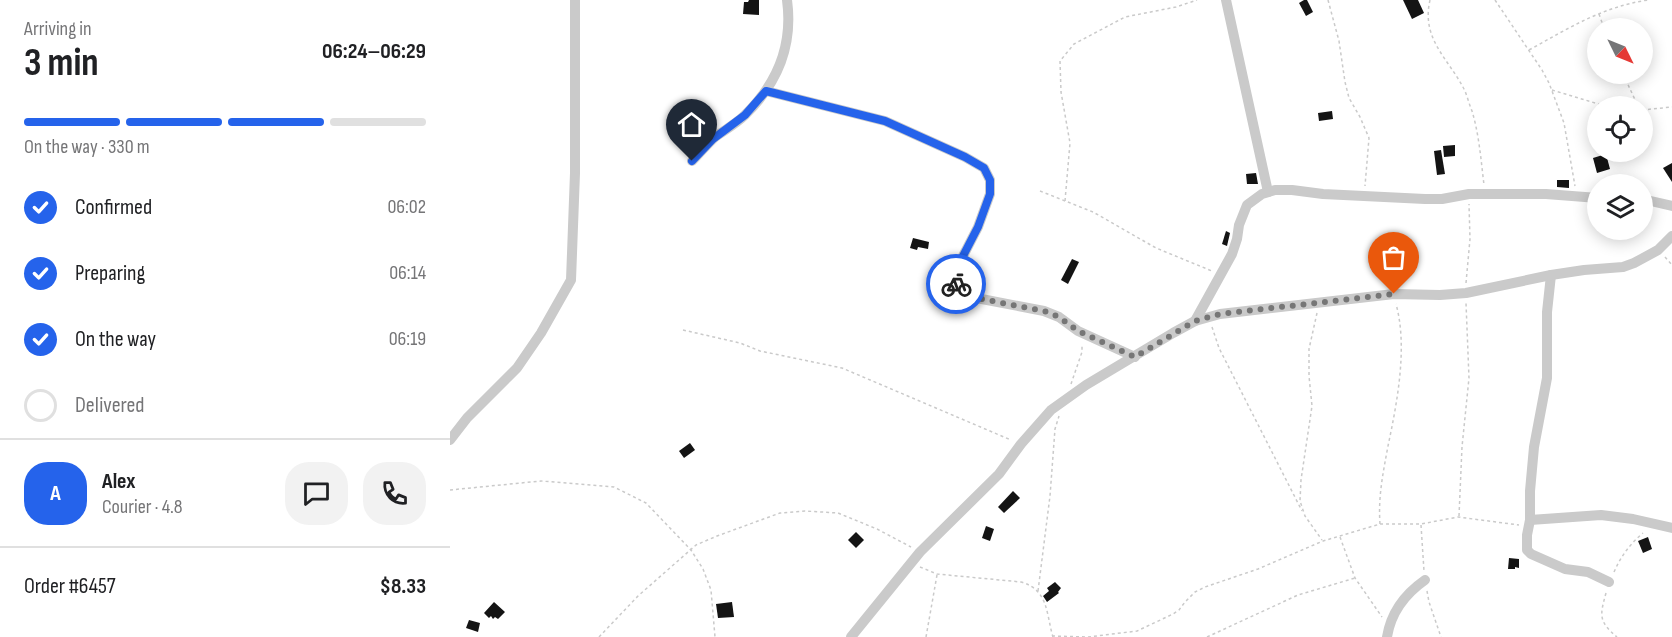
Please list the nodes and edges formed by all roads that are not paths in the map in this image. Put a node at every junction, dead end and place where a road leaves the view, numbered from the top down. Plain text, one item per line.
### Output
1 (575, 0) edge
2 (787, 0) edge
3 (1226, 0) edge
4 (766, 91) junction
5 (692, 161) dead end
6 (1268, 192) junction
7 (1587, 197) edge
8 (1653, 202) edge
9 (1672, 206) edge
10 (1672, 236) edge
11 (1551, 275) junction
12 (1195, 321) junction
13 (1135, 357) junction
14 (450, 440) edge
15 (1529, 523) junction
16 (1672, 528) edge
17 (1425, 580) dead end
18 (1610, 582) dead end
19 (1388, 632) edge
20 (851, 637) edge

1 - 14 street
2 - 4 street
3 - 6 street
4 - 5 street
4 - 13 street
6 - 7 street
6 - 12 street
8 - 9 street
10 - 11 street
11 - 12 street
11 - 15 street
12 - 13 street
13 - 20 street
15 - 16 street
15 - 18 street
17 - 19 street

